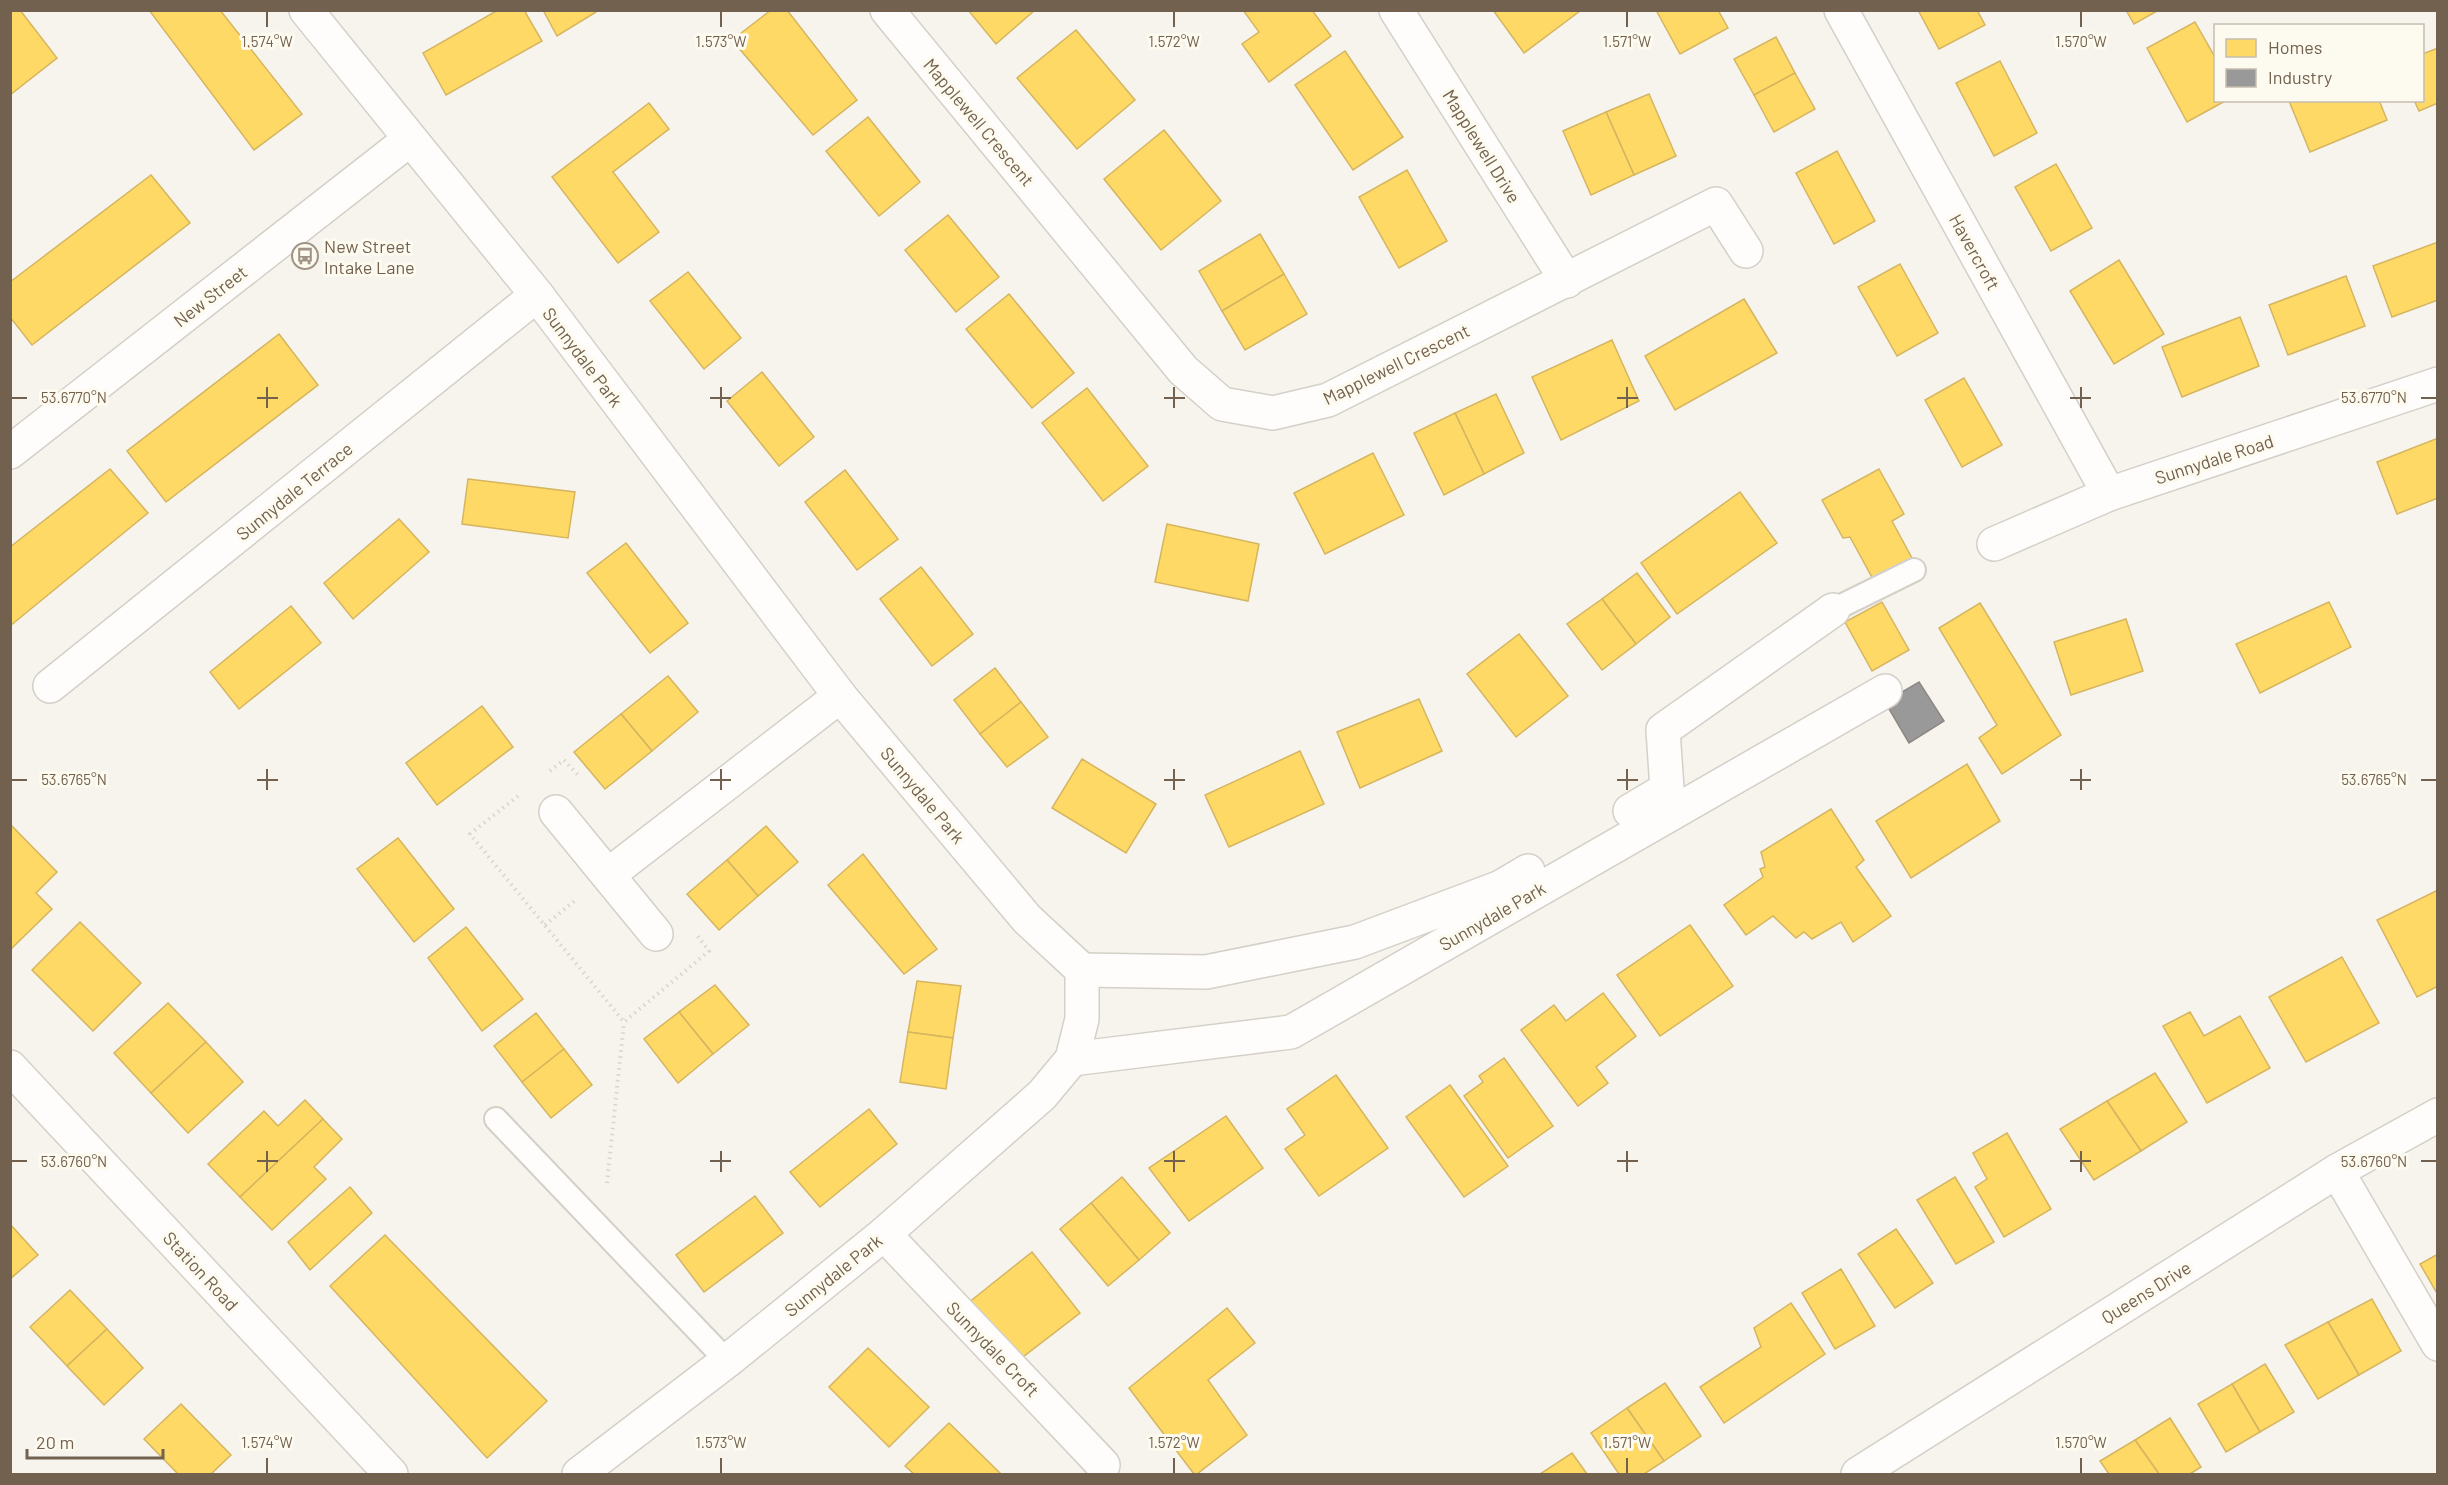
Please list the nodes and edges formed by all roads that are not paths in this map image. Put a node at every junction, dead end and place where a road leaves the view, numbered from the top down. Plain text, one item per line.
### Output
1 (887, 10) edge
2 (1396, 10) edge
3 (1841, 10) edge
4 (322, 15) edge
5 (409, 140) junction
6 (1746, 251) dead end
7 (1567, 281) junction
8 (537, 295) junction
9 (2438, 384) edge
10 (10, 452) edge
11 (2109, 494) junction
12 (1994, 544) dead end
13 (1914, 570) dead end
14 (1833, 610) joint
15 (51, 686) dead end
16 (1885, 691) dead end
17 (840, 696) junction
18 (556, 812) dead end
19 (608, 875) junction
20 (656, 934) dead end
21 (1082, 970) junction
22 (1072, 1059) junction
23 (10, 1067) edge
24 (2438, 1115) edge
25 (496, 1119) dead end
26 (2337, 1170) junction
27 (884, 1234) junction
28 (2438, 1344) edge
29 (727, 1361) junction
30 (1103, 1464) dead end
31 (391, 1474) edge
32 (579, 1474) edge
33 (1858, 1474) edge

1 - 7 street, Mapplewell Crescent
2 - 7 street, Mapplewell Drive
3 - 11 street, Havercroft
4 - 5 street, Sunnydale Park
5 - 8 street, Sunnydale Park
5 - 10 street, New Street
6 - 7 street, Mapplewell Crescent
8 - 15 street, Sunnydale Terrace
8 - 17 street, Sunnydale Park
9 - 11 street, Sunnydale Road
11 - 12 street, Sunnydale Road
13 - 14 lane
14 - 21 street, Sunnydale Park
16 - 22 street, Sunnydale Park
17 - 19 street
17 - 21 street, Sunnydale Park
18 - 19 street
19 - 20 street
21 - 22 street, Sunnydale Park
22 - 27 street, Sunnydale Park
23 - 31 street, Station Road
24 - 26 street, Queens Drive
25 - 29 lane
26 - 28 street
26 - 33 street, Queens Drive
27 - 29 street, Sunnydale Park
27 - 30 street, Sunnydale Croft
29 - 32 street, Sunnydale Park

